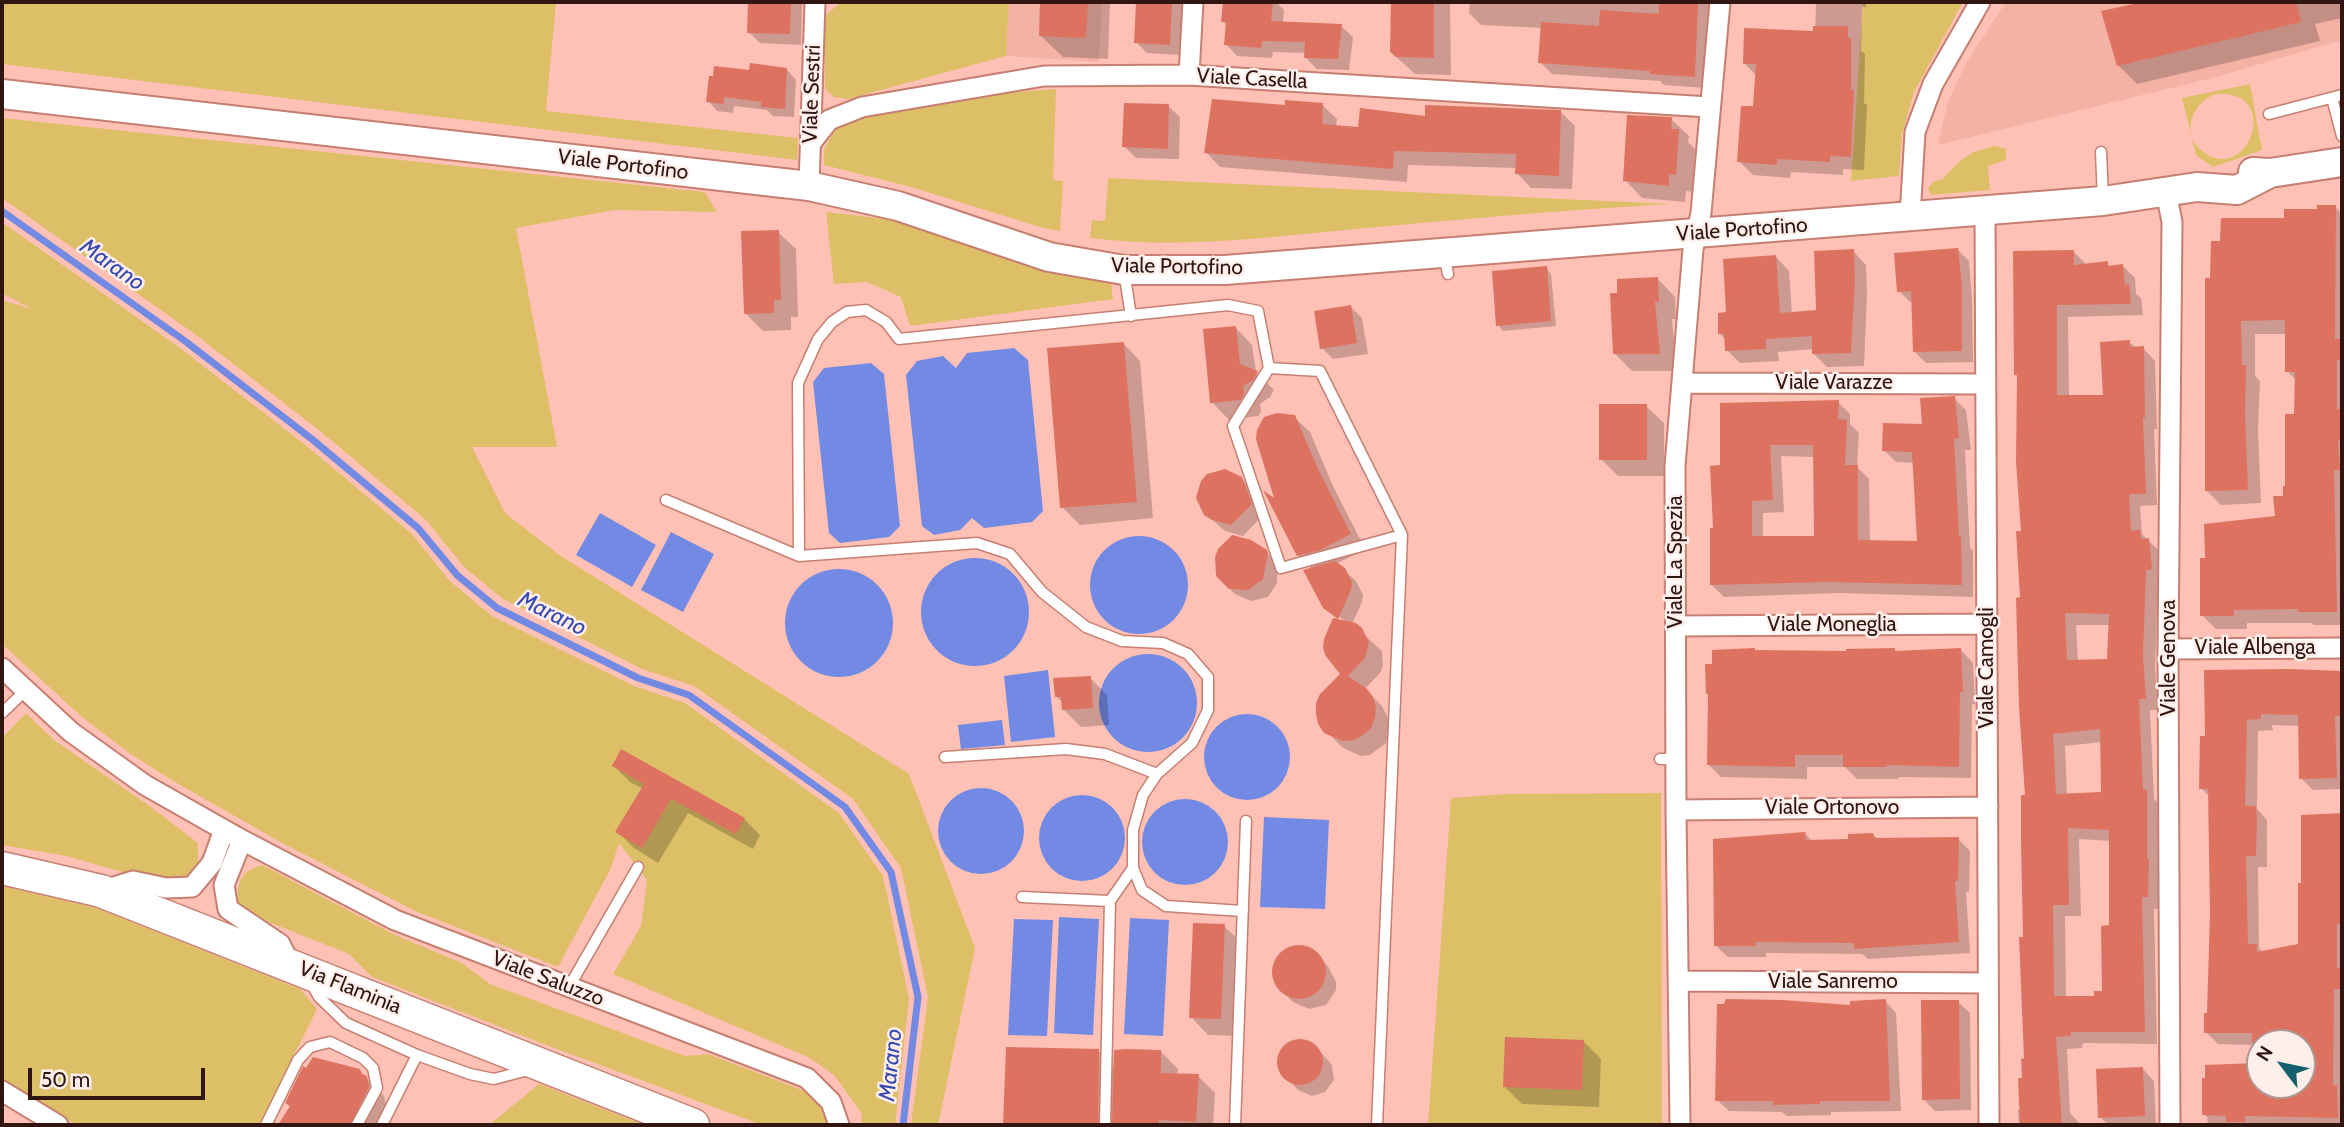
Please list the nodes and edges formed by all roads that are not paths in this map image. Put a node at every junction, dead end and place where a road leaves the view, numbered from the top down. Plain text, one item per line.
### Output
1 (816, 2) edge
2 (1193, 2) edge
3 (1720, 2) edge
4 (1980, 2) edge
5 (1189, 75) junction
6 (2, 94) edge
7 (2337, 97) edge
8 (1709, 107) junction
9 (2269, 114) dead end
10 (2342, 136) edge
11 (811, 143) junction
12 (2101, 152) dead end
13 (2342, 162) edge
14 (809, 186) junction
15 (2166, 192) junction
16 (2103, 201) junction
17 (1985, 210) junction
18 (1910, 216) junction
19 (1696, 234) junction
20 (1124, 270) junction
21 (1131, 316) junction
22 (1269, 368) junction
23 (1682, 383) junction
24 (1985, 384) junction
25 (666, 500) dead end
26 (1402, 535) junction
27 (799, 556) junction
28 (1987, 624) junction
29 (1677, 626) junction
30 (2342, 648) edge
31 (2168, 649) junction
32 (2, 668) edge
33 (26, 690) junction
34 (2, 713) edge
35 (945, 757) dead end
36 (1157, 774) junction
37 (1988, 807) junction
38 (1676, 810) junction
39 (1246, 821) dead end
40 (224, 830) junction
41 (242, 841) junction
42 (638, 867) dead end
43 (1132, 867) junction
44 (2, 868) edge
45 (101, 891) junction
46 (1022, 897) dead end
47 (1110, 901) junction
48 (1243, 911) junction
49 (297, 967) junction
50 (1678, 981) junction
51 (1988, 983) junction
52 (569, 987) junction
53 (417, 1055) junction
54 (546, 1066) junction
55 (2, 1091) edge
56 (58, 1125) edge
57 (267, 1125) edge
58 (357, 1125) edge
59 (382, 1125) edge
60 (693, 1125) edge
61 (839, 1125) edge
62 (1105, 1125) edge
63 (1235, 1125) edge
64 (1377, 1125) edge
65 (1680, 1125) edge
66 (1989, 1125) edge
67 (2170, 1125) edge

1 - 11 street, Viale Sestri
2 - 5 street
3 - 8 street, Viale La Spezia
4 - 18 street
5 - 8 street, Viale Casella
5 - 11 street, Viale Casella
6 - 14 street, Viale Portofino
7 - 9 lane
7 - 10 lane
8 - 19 street, Viale La Spezia
11 - 14 street, Viale Sestri
12 - 16 lane
13 - 15 street, Viale Portofino
14 - 20 street, Viale Portofino
15 - 16 street, Viale Portofino
15 - 31 street, Viale Genova
16 - 17 street, Viale Portofino
17 - 18 street, Viale Portofino
17 - 24 street, Viale Camogli
18 - 19 street, Viale Portofino
19 - 20 street, Viale Portofino
19 - 23 street, Viale La Spezia
20 - 21 lane
21 - 22 lane
21 - 27 lane
22 - 26 lane
22 - 26 lane
23 - 24 street, Viale Varazze
23 - 29 street, Viale La Spezia
24 - 28 street, Viale Camogli
25 - 27 lane
26 - 64 lane
27 - 36 lane
28 - 29 street, Viale Moneglia
28 - 37 street, Viale Camogli
29 - 38 street, Viale La Spezia
30 - 31 street, Viale Albenga
31 - 67 street, Viale Genova
32 - 33 street, Viale Saluzzo
33 - 34 lane
33 - 40 street, Viale Saluzzo
35 - 36 lane
36 - 43 lane
37 - 38 street, Viale Ortonovo
37 - 51 street, Viale Camogli
38 - 50 street, Viale La Spezia
39 - 48 lane
40 - 41 street, Viale Saluzzo
40 - 45 street
41 - 49 street
41 - 52 street, Viale Saluzzo
42 - 52 lane
43 - 47 lane
43 - 48 lane
44 - 45 main road, Via Flaminia
45 - 49 main road, Via Flaminia
46 - 47 lane
47 - 62 lane
48 - 63 lane
49 - 53 lane
49 - 54 main road, Via Flaminia
50 - 51 street, Viale Sanremo
50 - 65 street, Viale La Spezia
51 - 66 street, Viale Camogli
52 - 61 street, Viale Saluzzo
53 - 54 lane
53 - 59 lane
54 - 60 main road, Via Flaminia
55 - 56 street
57 - 58 lane

